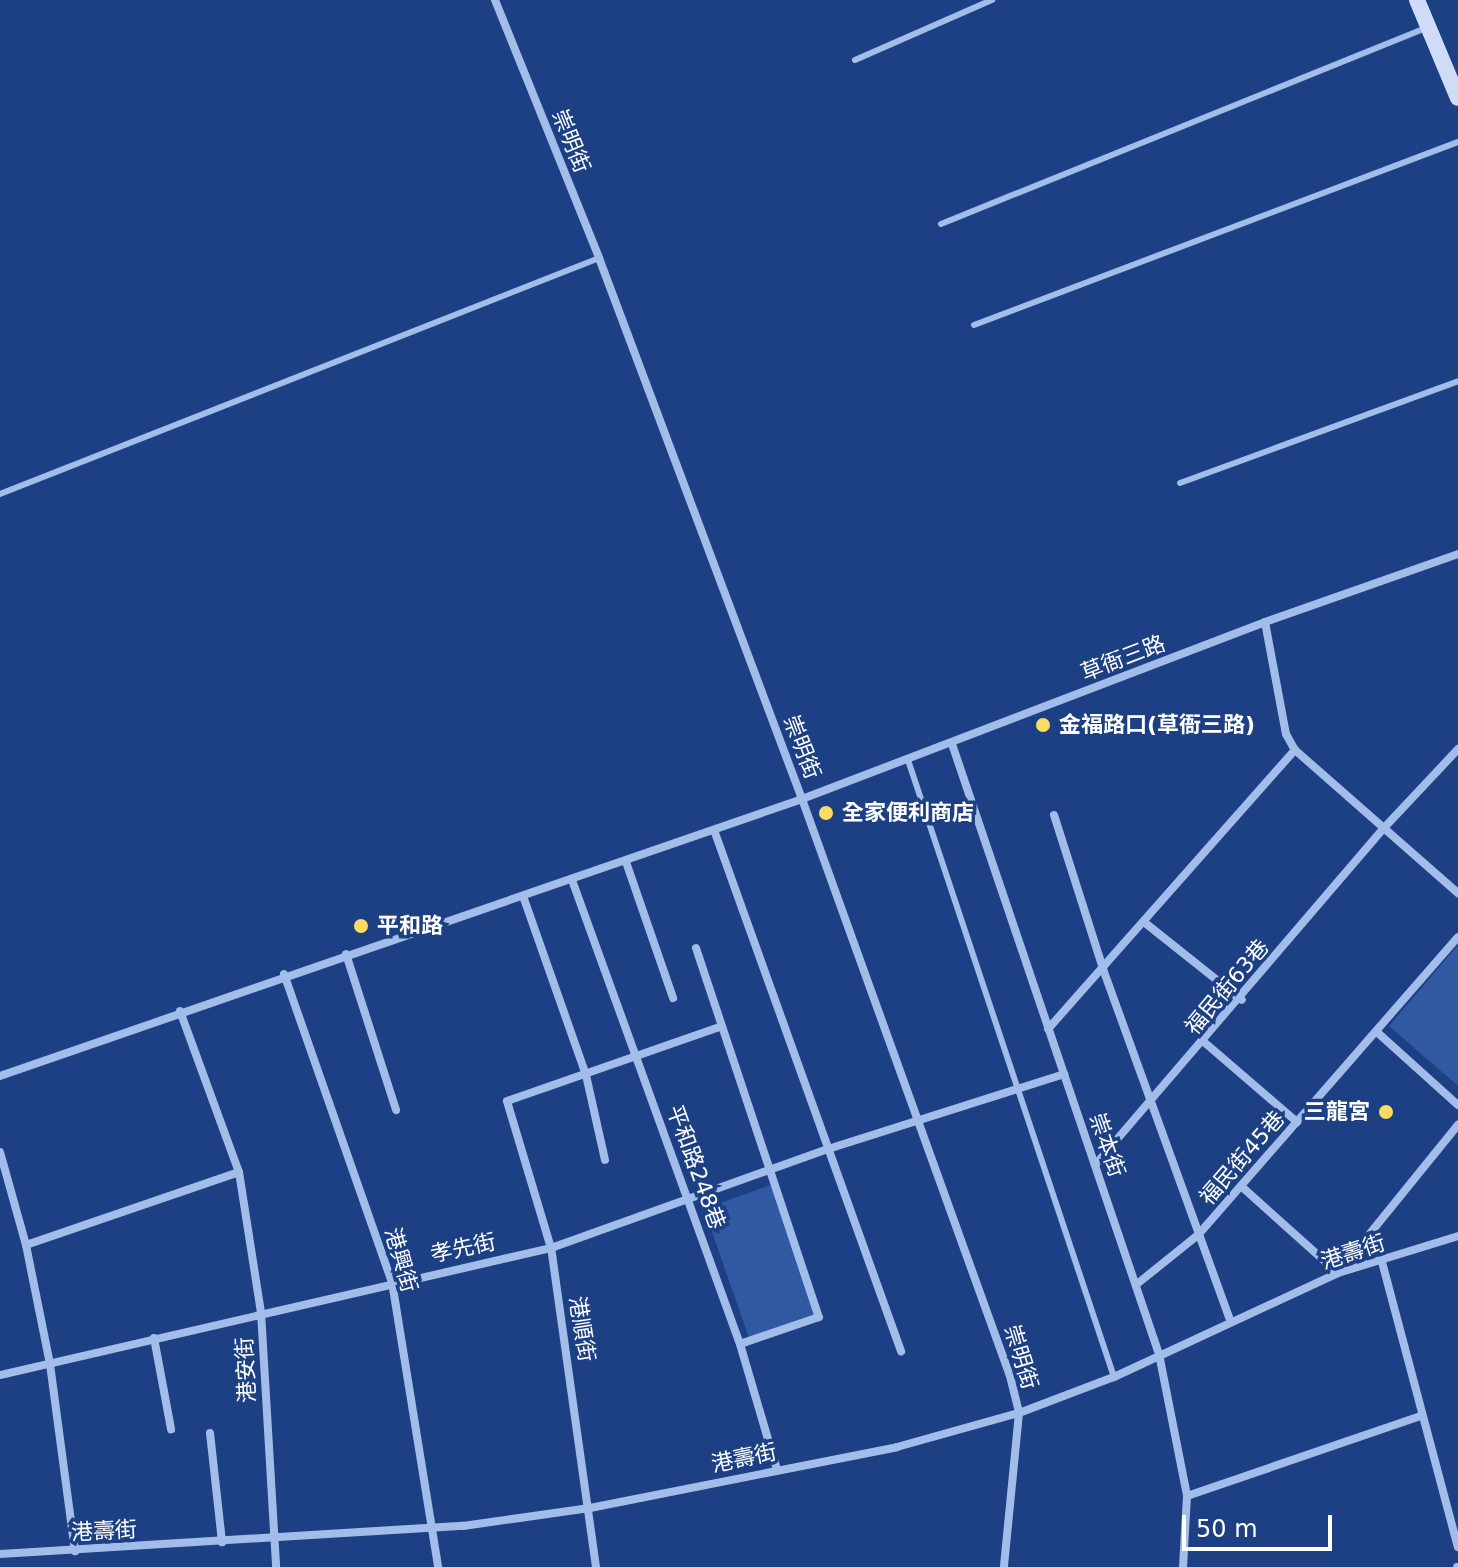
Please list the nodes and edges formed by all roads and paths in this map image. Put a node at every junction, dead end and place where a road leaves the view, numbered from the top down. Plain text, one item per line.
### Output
1 (495, 0) edge
2 (992, 0) edge
3 (1417, 0) edge
4 (1428, 27) junction
5 (855, 60) dead end
6 (1458, 98) edge
7 (1458, 142) edge
8 (941, 224) dead end
9 (599, 258) junction
10 (974, 325) dead end
11 (1458, 381) edge
12 (1180, 483) dead end
13 (0, 494) edge
14 (1458, 554) edge
15 (1265, 622) junction
16 (952, 744) junction
17 (1458, 749) edge
18 (1295, 750) junction
19 (908, 760) junction
20 (802, 799) junction
21 (1054, 815) dead end
22 (1383, 829) junction
23 (714, 830) junction
24 (626, 862) junction
25 (572, 880) junction
26 (1458, 893) edge
27 (523, 896) junction
28 (1144, 922) junction
29 (1458, 937) edge
30 (696, 948) dead end
31 (346, 954) junction
32 (1103, 969) junction
33 (284, 974) junction
34 (673, 998) dead end
35 (1242, 1000) junction
36 (180, 1011) junction
37 (720, 1027) junction
38 (1048, 1029) junction
39 (1378, 1033) junction
40 (1204, 1042) junction
41 (636, 1059) junction
42 (1064, 1074) junction
43 (586, 1075) junction
44 (0, 1076) edge
45 (1021, 1088) junction
46 (1152, 1103) junction
47 (1458, 1105) edge
48 (396, 1110) dead end
49 (923, 1122) junction
50 (1297, 1122) junction
51 (1458, 1125) edge
52 (828, 1149) junction
53 (0, 1152) edge
54 (605, 1160) dead end
55 (1095, 1165) junction
56 (771, 1170) junction
57 (239, 1172) junction
58 (1241, 1186) junction
59 (689, 1199) junction
60 (1198, 1235) junction
61 (1458, 1236) edge
62 (26, 1245) junction
63 (551, 1248) junction
64 (1382, 1262) junction
65 (1338, 1273) junction
66 (392, 1282) junction
67 (1137, 1284) junction
68 (261, 1312) junction
69 (1230, 1319) junction
70 (154, 1338) junction
71 (740, 1344) junction
72 (901, 1351) dead end
73 (1159, 1354) junction
74 (50, 1364) junction
75 (0, 1375) edge
76 (1114, 1377) junction
77 (1019, 1413) junction
78 (1421, 1416) junction
79 (171, 1429) dead end
80 (210, 1433) dead end
81 (777, 1470) junction
82 (1187, 1496) junction
83 (590, 1508) junction
84 (434, 1528) junction
85 (274, 1538) junction
86 (222, 1542) junction
87 (1458, 1547) edge
88 (75, 1551) junction
89 (0, 1554) edge
90 (276, 1567) edge
91 (438, 1567) edge
92 (596, 1567) edge
93 (1004, 1567) edge
94 (1183, 1567) edge

1 - 9 street, 崇明街
2 - 5 lane
3 - 4 street
4 - 6 street
4 - 8 lane
7 - 10 lane
9 - 13 lane
9 - 20 street, 崇明街
11 - 12 lane
14 - 15 street, 草衙三路
15 - 16 street, 草衙三路
15 - 18 street
16 - 19 street, 草衙三路
16 - 38 street, 崇本街
17 - 22 street, 福民街63巷
18 - 22 street
18 - 28 street
19 - 20 street, 草衙三路
19 - 45 lane
20 - 23 street
20 - 49 street, 崇明街
21 - 32 street
22 - 26 street
22 - 35 street, 福民街63巷
23 - 24 street
23 - 52 street
24 - 25 street
24 - 34 street
25 - 27 street
25 - 41 street, 平和路248巷
27 - 31 street
27 - 43 street
28 - 32 street
28 - 35 street
29 - 39 street, 福民街45巷
30 - 37 street
31 - 33 street
31 - 48 street
32 - 38 street
32 - 46 street
33 - 36 street
33 - 66 street, 港興街
35 - 40 street, 福民街63巷
36 - 44 street
36 - 57 street, 港安街
37 - 41 street
37 - 56 street
38 - 42 street, 崇本街
39 - 47 street
39 - 50 street, 福民街45巷
40 - 46 street, 福民街63巷
40 - 50 street
41 - 43 street
41 - 59 street, 平和路248巷
42 - 45 street, 孝先街
42 - 55 street, 崇本街
43 - 54 street
43 - 63 street, 港順街
45 - 49 street, 孝先街
45 - 76 lane
46 - 55 street, 福民街63巷
46 - 60 street
49 - 52 street, 孝先街
49 - 77 street, 崇明街
50 - 58 street, 福民街45巷
51 - 65 street
52 - 56 street, 孝先街
52 - 72 street
53 - 62 street
55 - 67 street, 崇本街
56 - 59 street, 孝先街
56 - 71 street
57 - 62 street
57 - 68 street, 港安街
58 - 60 street, 福民街45巷
58 - 65 street
59 - 63 street, 孝先街
59 - 71 street, 平和路248巷
60 - 67 street, 福民街45巷
60 - 69 street
61 - 64 street, 港壽街
62 - 74 street
63 - 66 street, 孝先街
63 - 83 street, 港順街
64 - 65 street, 港壽街
64 - 78 street
65 - 69 street, 港壽街
66 - 68 street, 孝先街
66 - 84 street, 港興街
67 - 73 street, 崇本街
68 - 70 street, 孝先街
68 - 85 street, 港安街
69 - 73 street, 港壽街
70 - 74 street, 孝先街
70 - 79 street
71 - 81 street, 平和路248巷
73 - 76 street, 港壽街
73 - 82 street, 崇本街
74 - 75 street, 孝先街
74 - 88 street
76 - 77 street, 港壽街
77 - 81 street, 港壽街
77 - 93 street, 崇明街
78 - 82 street
78 - 87 street
80 - 86 street
81 - 83 street, 港壽街
82 - 94 street, 崇本街
83 - 84 street, 港壽街
83 - 92 street, 港順街
84 - 85 street, 港壽街
84 - 91 street, 港興街
85 - 86 street, 港壽街
85 - 90 street, 港安街
86 - 88 street, 港壽街
88 - 89 street, 港壽街

